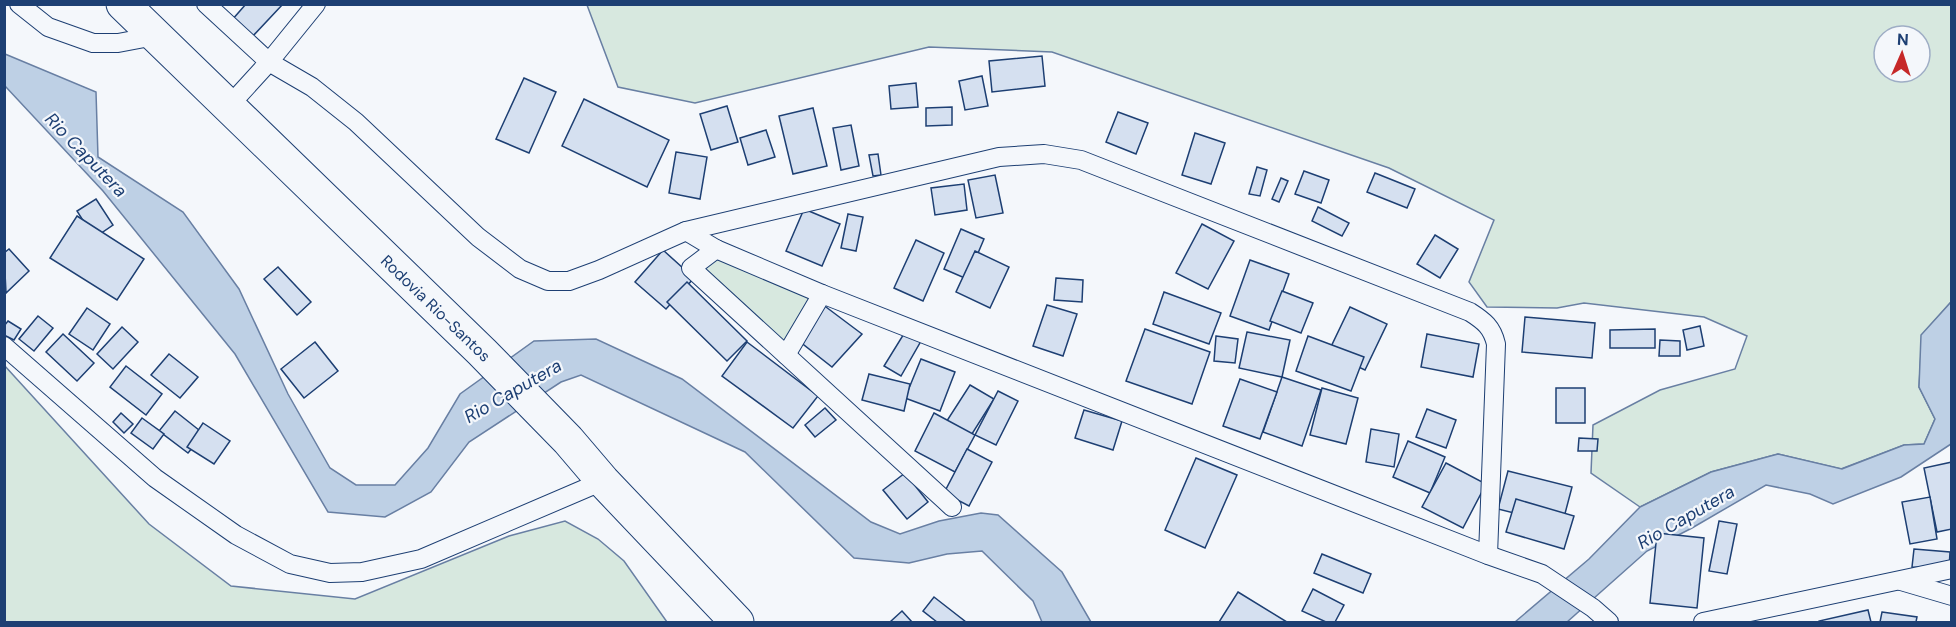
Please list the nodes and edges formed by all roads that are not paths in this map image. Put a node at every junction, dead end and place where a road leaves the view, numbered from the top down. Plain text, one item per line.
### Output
1 (19, 4) edge
2 (123, 4) edge
3 (207, 4) edge
4 (316, 4) edge
5 (155, 36) junction
6 (269, 62) junction
7 (228, 107) junction
8 (686, 231) junction
9 (716, 249) junction
10 (822, 294) junction
11 (4, 346) edge
12 (786, 355) junction
13 (603, 481) junction
14 (952, 507) dead end
15 (1488, 555) junction
16 (1952, 569) edge
17 (1899, 580) junction
18 (1952, 596) edge
19 (737, 622) edge
20 (1609, 622) edge
21 (1703, 622) edge

1 - 5 street
2 - 5 highway, Rodovia Rio-Santos
3 - 6 street
4 - 6 street
5 - 7 highway, Rodovia Rio-Santos
6 - 7 street
6 - 8 street
7 - 13 highway, Rodovia Rio-Santos
8 - 9 street
8 - 15 street
9 - 10 street
9 - 12 street
10 - 12 street
10 - 15 street
11 - 13 street
12 - 14 street
13 - 19 highway, Rodovia Rio-Santos
15 - 20 street
16 - 17 street
17 - 18 street
17 - 21 street

